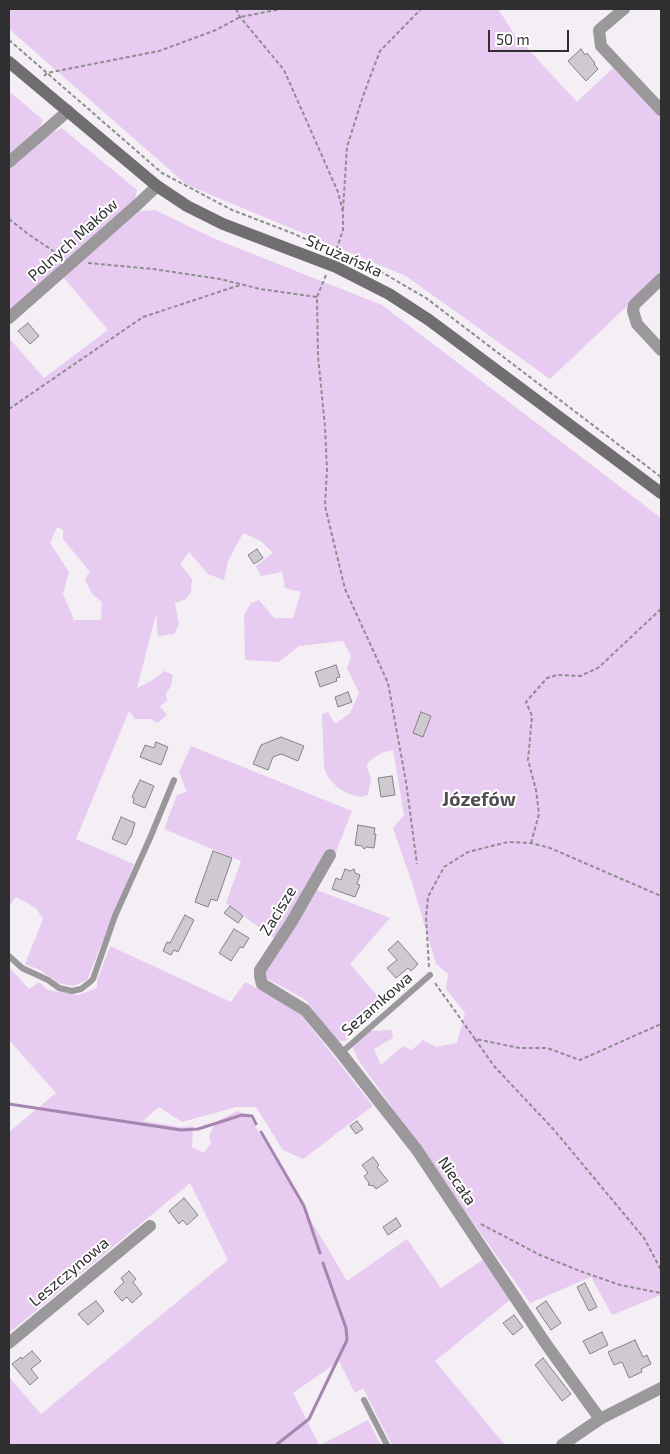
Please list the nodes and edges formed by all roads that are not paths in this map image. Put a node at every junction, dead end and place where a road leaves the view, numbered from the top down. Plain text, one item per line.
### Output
1 (624, 9) edge
2 (9, 62) edge
3 (661, 110) edge
4 (68, 111) junction
5 (9, 162) edge
6 (157, 186) junction
7 (661, 279) edge
8 (9, 318) edge
9 (661, 350) edge
10 (661, 494) edge
11 (174, 780) dead end
12 (330, 855) dead end
13 (9, 956) edge
14 (430, 975) road end
15 (262, 984) joint
16 (342, 1053) junction
17 (150, 1226) dead end
18 (9, 1343) edge
19 (661, 1388) edge
20 (364, 1400) dead end
21 (600, 1419) junction
22 (387, 1445) edge
23 (562, 1445) edge

1 - 3 street
2 - 4 main road, Strużańska
4 - 5 street
4 - 6 main road, Strużańska
6 - 8 street, Polnych Maków
6 - 10 main road, Strużańska
7 - 9 street
11 - 13 lane
12 - 15 street, Zacisze
14 - 16 lane, Sezamkowa
15 - 16 street, Niecała
16 - 21 street, Niecała
17 - 18 street, Leszczynowa
19 - 21 street
20 - 22 lane
21 - 23 street

